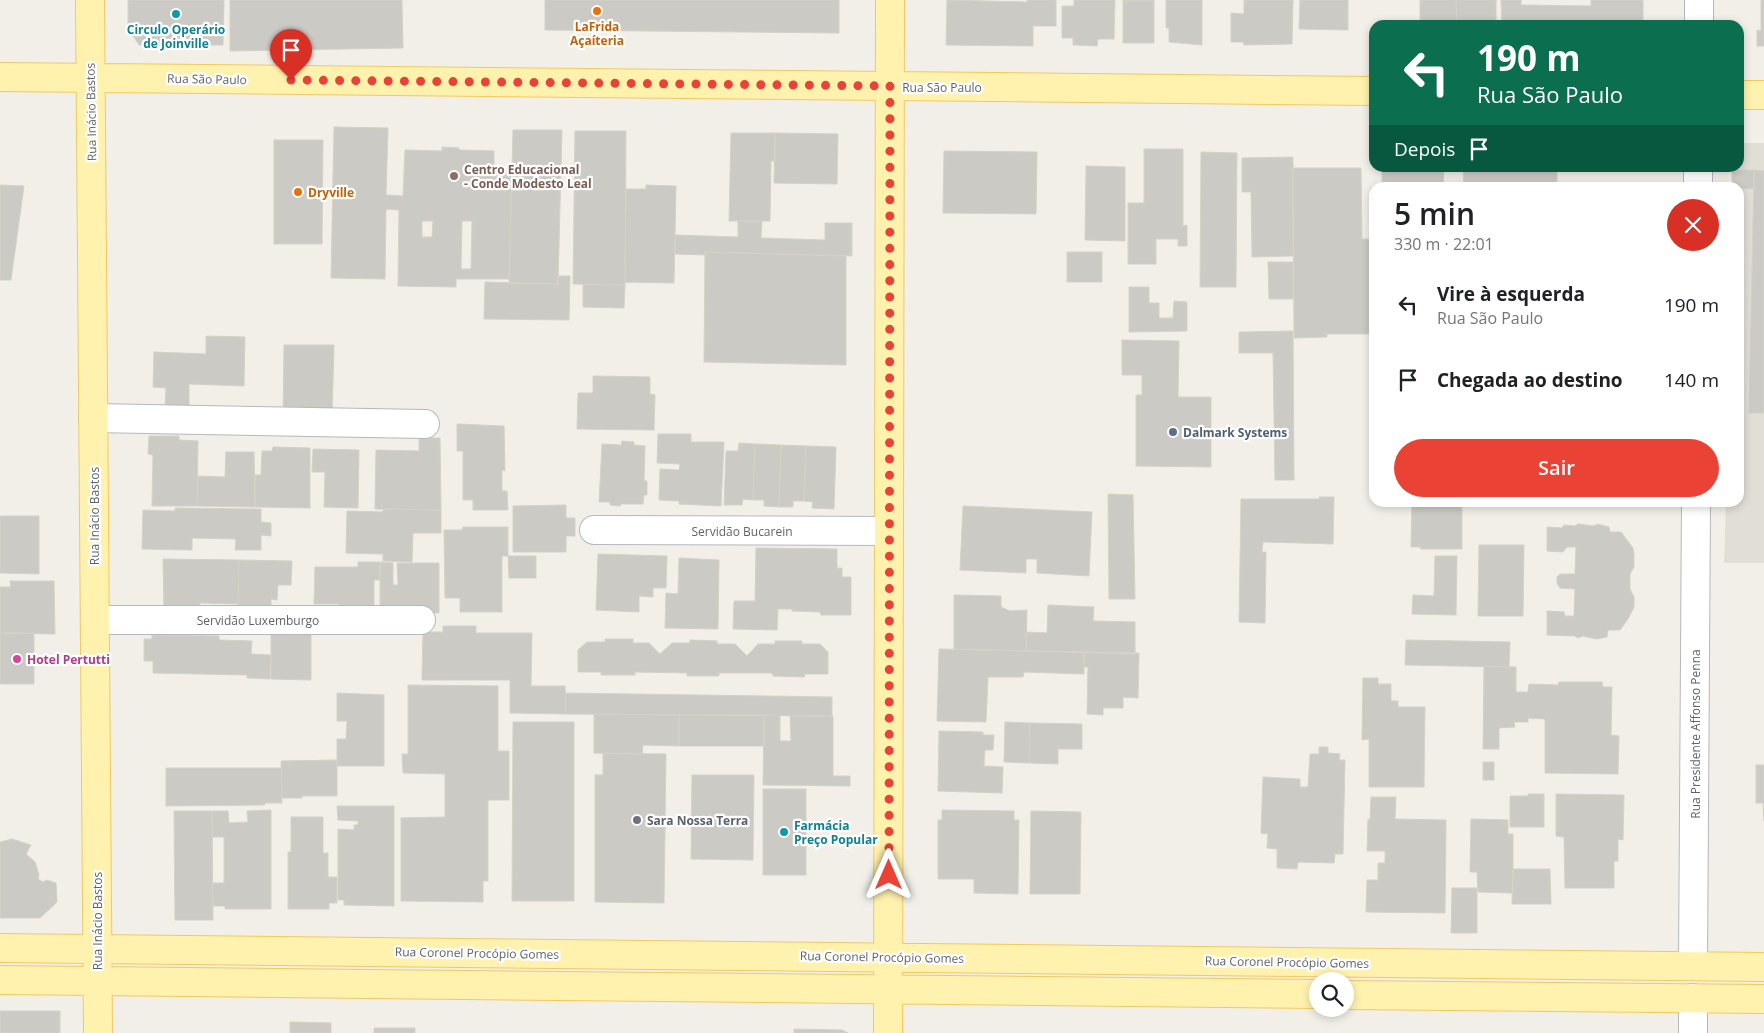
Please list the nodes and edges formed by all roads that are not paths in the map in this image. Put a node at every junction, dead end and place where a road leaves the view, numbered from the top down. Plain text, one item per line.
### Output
1 (90, 0) edge
2 (890, 0) edge
3 (1700, 0) edge
4 (1699, 20) edge
5 (0, 76) edge
6 (90, 78) junction
7 (890, 86) junction
8 (1369, 91) edge
9 (1744, 95) edge
10 (1764, 95) edge
11 (93, 418) junction
12 (425, 424) dead end
13 (1696, 507) edge
14 (594, 530) dead end
15 (890, 531) junction
16 (95, 620) junction
17 (421, 620) dead end
18 (0, 948) edge
19 (98, 949) junction
20 (889, 957) junction
21 (1693, 966) junction
22 (1764, 967) edge
23 (0, 980) edge
24 (98, 982) junction
25 (888, 990) junction
26 (1309, 994) edge
27 (1354, 995) edge
28 (1693, 998) junction
29 (1764, 999) edge
30 (98, 1033) edge
31 (888, 1033) edge
32 (1693, 1033) edge

1 - 6 main road, Rua Inácio Bastos
2 - 7 main road
3 - 4 street
5 - 6 main road, Rua São Paulo
6 - 7 main road, Rua São Paulo
6 - 11 main road, Rua Inácio Bastos
7 - 8 main road, Rua São Paulo
7 - 15 main road
9 - 10 main road
11 - 12 street
11 - 16 main road, Rua Inácio Bastos
13 - 21 street, Rua Presidente Affonso Penna
14 - 15 street, Servidão Bucarein
15 - 20 main road
16 - 17 street, Servidão Luxemburgo
16 - 19 main road, Rua Inácio Bastos
18 - 19 main road, Rua Coronel Procópio Gomes
19 - 20 main road, Rua Coronel Procópio Gomes
19 - 24 main road, Rua Inácio Bastos
20 - 21 main road, Rua Coronel Procópio Gomes
20 - 25 main road
21 - 22 main road, Rua Coronel Procópio Gomes
23 - 24 main road
24 - 25 main road
24 - 30 main road, Rua Inácio Bastos
25 - 26 main road
25 - 31 main road
27 - 28 main road
28 - 29 main road
28 - 32 street

